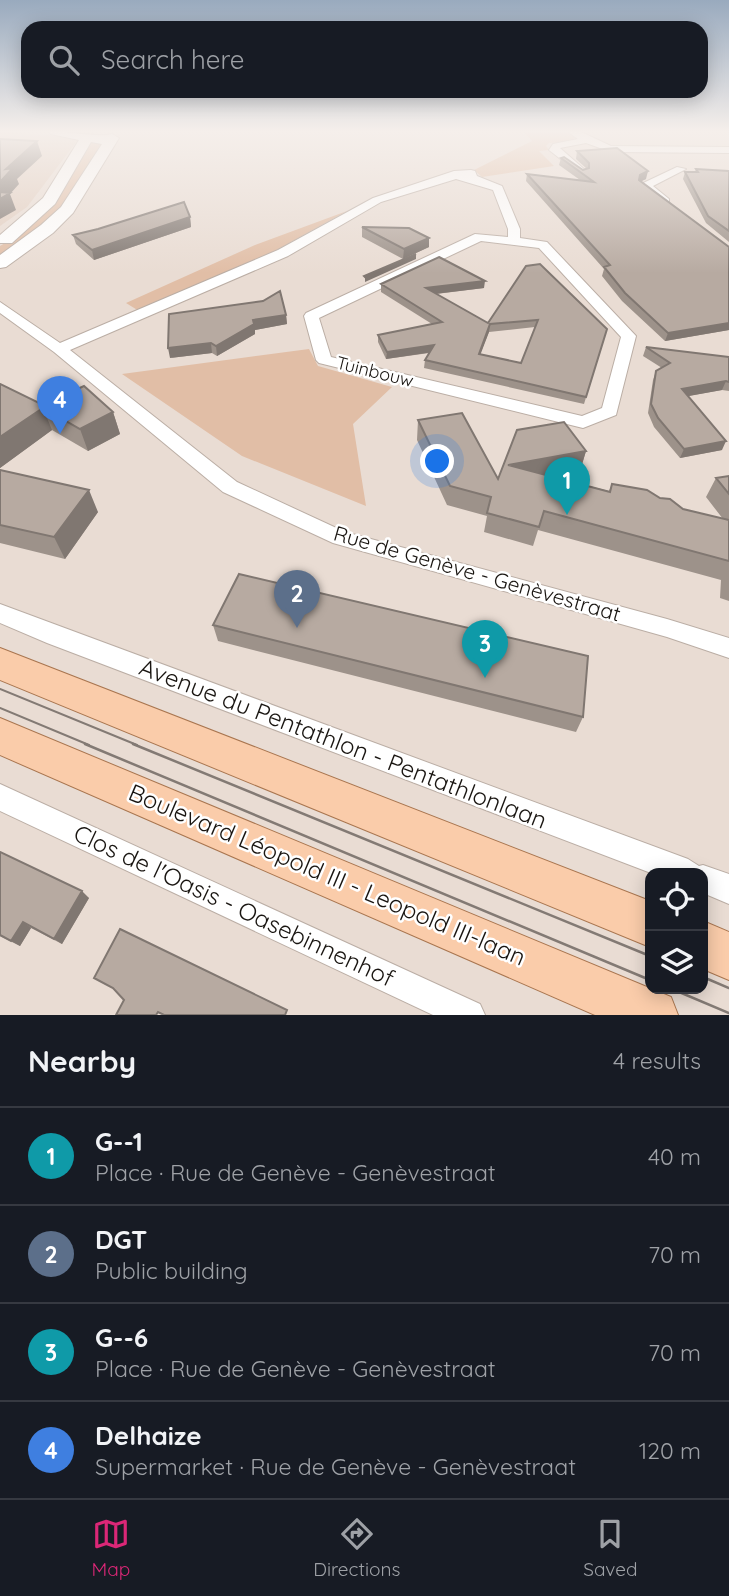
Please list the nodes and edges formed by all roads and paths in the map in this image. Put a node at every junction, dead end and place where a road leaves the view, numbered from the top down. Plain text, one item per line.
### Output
1 (61, 178) edge
2 (90, 178) edge
3 (446, 178) edge
4 (473, 178) edge
5 (660, 178) edge
6 (678, 211) edge
7 (514, 240) junction
8 (0, 243) edge
9 (0, 263) edge
10 (0, 306) edge
11 (59, 349) junction
12 (0, 613) edge
13 (729, 648) edge
14 (0, 663) edge
15 (0, 736) edge
16 (0, 797) edge
17 (675, 868) edge
18 (708, 881) edge
19 (729, 889) edge
20 (645, 922) edge
21 (708, 947) edge
22 (729, 956) edge
23 (469, 1015) edge
24 (653, 1015) edge

1 - 8 street
2 - 9 street
3 - 11 street
4 - 7 street
5 - 6 street
7 - 7 street, Tuinbouw
10 - 11 street, Rue de Genève - Genèvestraat
11 - 13 street, Rue de Genève - Genèvestraat
12 - 17 street, Avenue du Pentathlon - Pentathlonlaan
14 - 20 main road
15 - 24 main road, Boulevard Léopold III - Leopold III-laan
16 - 23 street, Clos de l'Oasis - Oasebinnenhof
18 - 19 street
21 - 22 main road

